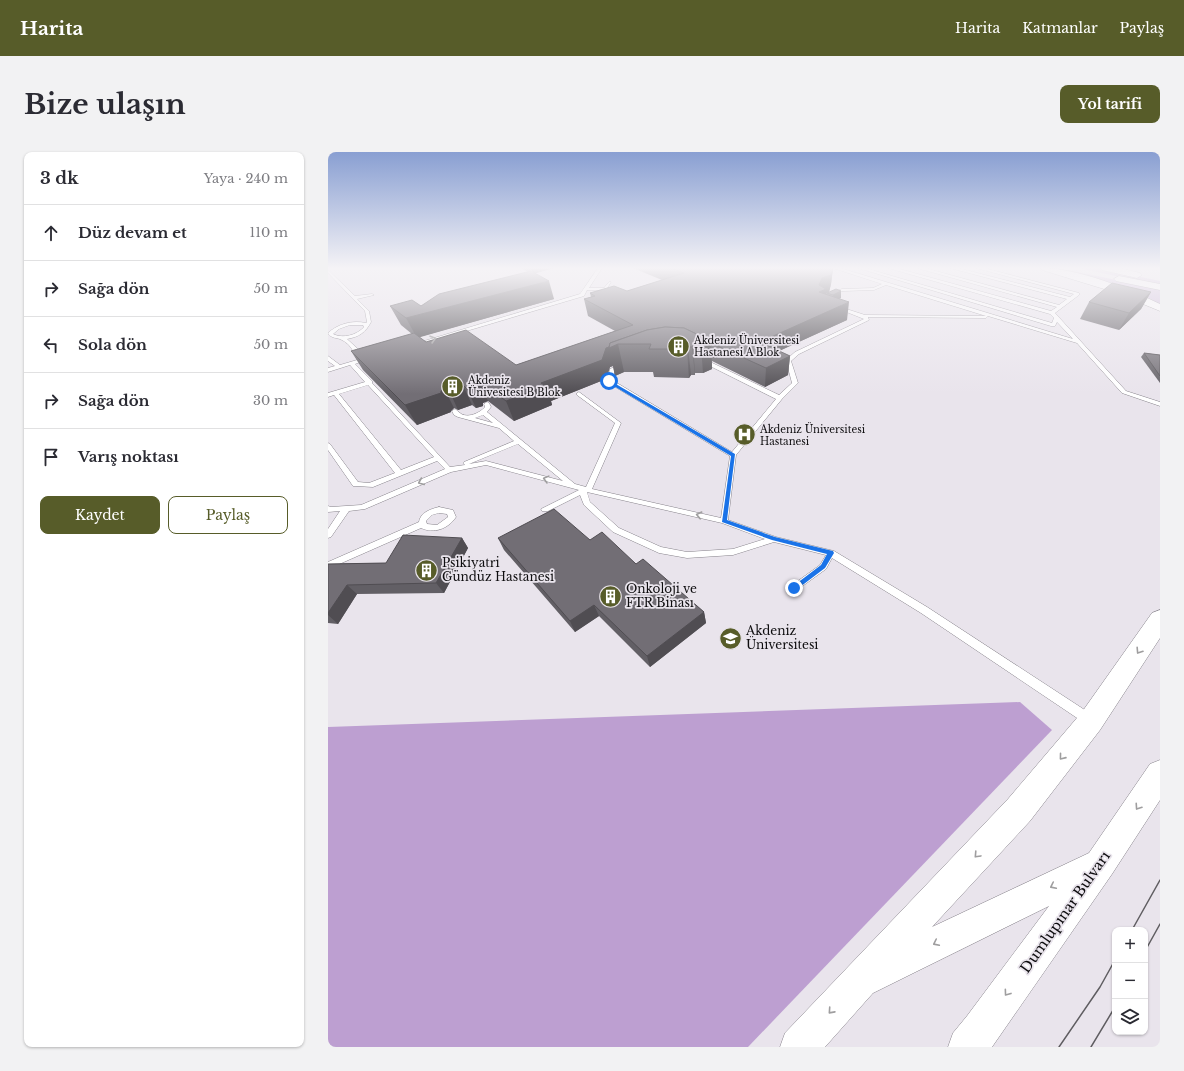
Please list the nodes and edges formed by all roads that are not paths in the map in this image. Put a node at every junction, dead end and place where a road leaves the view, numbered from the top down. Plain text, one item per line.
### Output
1 (360, 310) edge
2 (533, 310) edge
3 (847, 310) edge
4 (972, 310) edge
5 (1003, 310) edge
6 (1040, 310) edge
7 (1056, 310) edge
8 (1052, 313) junction
9 (362, 314) junction
10 (864, 316) junction
11 (996, 317) junction
12 (1057, 318) junction
13 (344, 325) junction
14 (337, 328) junction
15 (366, 328) junction
16 (328, 330) edge
17 (458, 332) junction
18 (464, 336) edge
19 (334, 337) junction
20 (342, 337) junction
21 (328, 338) edge
22 (361, 338) dead end
23 (1078, 342) junction
24 (358, 344) dead end
25 (405, 347) edge
26 (356, 352) junction
27 (375, 356) edge
28 (695, 357) edge
29 (328, 358) edge
30 (360, 360) junction
31 (632, 361) dead end
32 (351, 363) junction
33 (339, 367) junction
34 (328, 370) edge
35 (370, 382) junction
36 (335, 393) junction
37 (579, 394) dead end
38 (328, 395) edge
39 (780, 398) junction
40 (487, 404) edge
41 (1160, 404) edge
42 (455, 411) dead end
43 (484, 412) junction
44 (463, 417) junction
45 (502, 427) junction
46 (519, 441) junction
47 (328, 445) edge
48 (733, 456) junction
49 (438, 458) junction
50 (449, 470) junction
51 (400, 474) junction
52 (582, 489) junction
53 (328, 508) edge
54 (346, 509) junction
55 (546, 509) dead end
56 (724, 520) junction
57 (422, 524) dead end
58 (328, 535) edge
59 (774, 539) junction
60 (831, 553) junction
61 (328, 566) edge
62 (794, 588) dead end
63 (1160, 619) edge
64 (1091, 721) junction
65 (1160, 774) edge
66 (1101, 863) junction
67 (858, 982) junction
68 (974, 1038) edge
69 (799, 1047) edge

1 - 9 lane
2 - 17 lane
3 - 10 lane
4 - 11 lane
5 - 12 lane
6 - 8 lane
7 - 8 lane
8 - 12 lane
9 - 13 lane
9 - 15 lane
10 - 11 lane
10 - 39 lane
11 - 23 lane
12 - 23 lane
13 - 14 lane
13 - 15 lane
14 - 16 lane
14 - 19 lane
15 - 20 lane
15 - 22 lane
17 - 18 lane
25 -> 17 lane
19 - 20 lane
19 - 21 lane
20 - 26 lane
23 - 41 lane
24 - 26 lane
26 - 30 lane
27 - 30 lane
28 - 39 lane
29 - 33 lane
30 - 32 lane
31 - 48 lane
32 - 33 lane
32 - 35 lane
33 - 34 lane
35 - 36 lane
35 - 49 lane
36 - 38 lane
36 - 51 lane
37 - 52 lane
39 - 48 lane
40 - 43 lane
42 - 44 lane
43 - 44 lane
43 - 45 lane
44 - 45 lane
45 - 46 lane
46 - 50 lane
46 - 52 lane
47 - 51 lane
48 - 56 lane
49 - 50 lane
49 - 51 lane
52 -> 50 lane
50 -> 54 lane
52 - 55 lane
56 -> 52 lane
52 - 59 lane
53 - 54 lane
54 - 58 lane
56 - 59 lane
57 - 61 lane
59 - 60 lane
60 - 62 lane
60 - 64 lane
63 -> 64 main road
64 -> 67 main road
65 -> 66 main road, Dumlupınar Bulvarı
66 -> 67 main road
66 -> 68 main road, Dumlupınar Bulvarı
67 -> 69 main road

